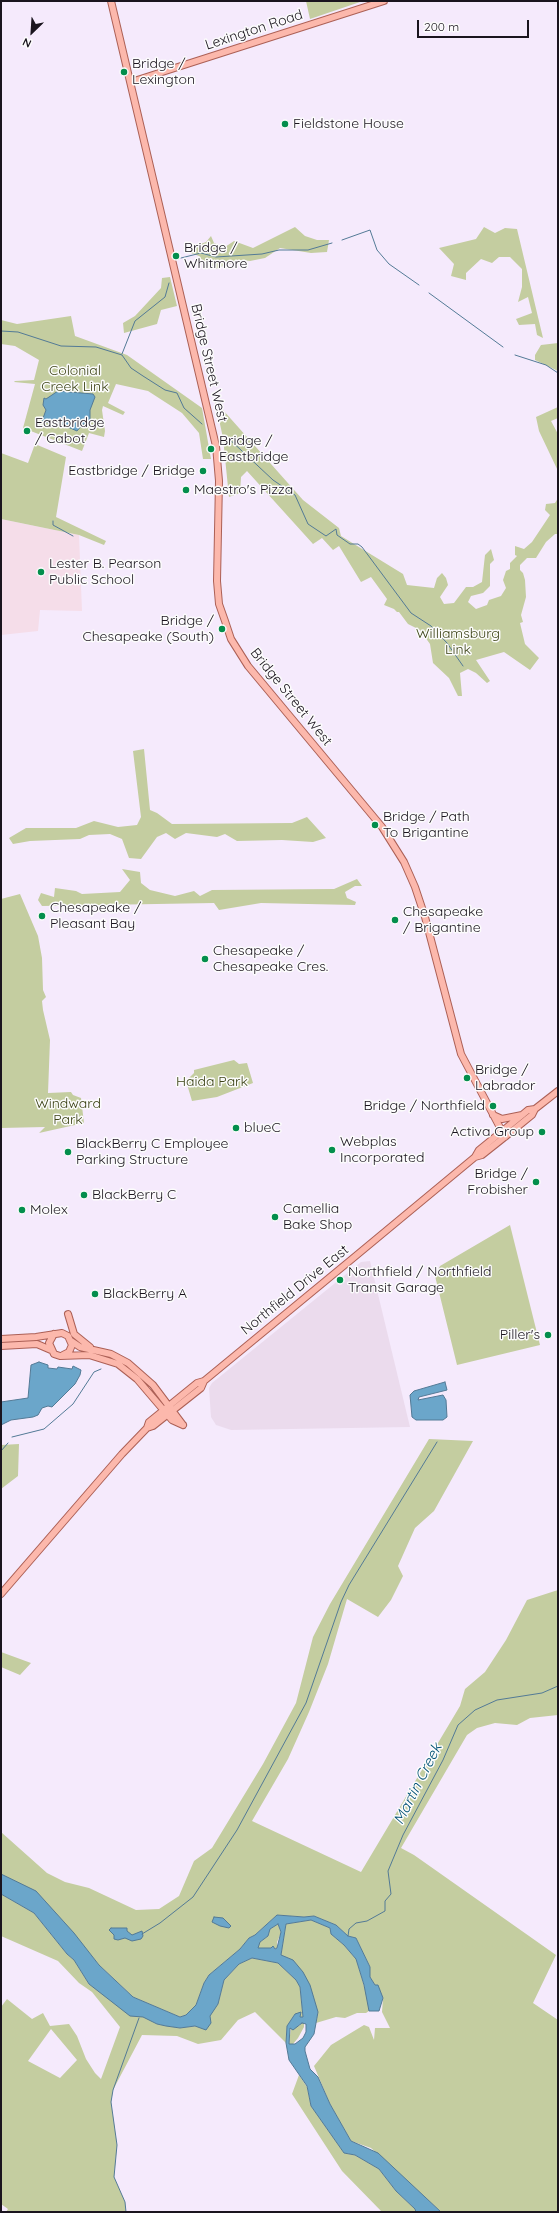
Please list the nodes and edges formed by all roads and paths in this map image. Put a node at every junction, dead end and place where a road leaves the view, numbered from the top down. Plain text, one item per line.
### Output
1 (112, 1) edge
2 (384, 1) edge
3 (131, 82) junction
4 (558, 1091) edge
5 (535, 1109) junction
6 (493, 1115) junction
7 (522, 1115) junction
8 (503, 1135) junction
9 (68, 1314) dead end
10 (54, 1334) junction
11 (1, 1339) edge
12 (71, 1341) junction
13 (1, 1346) edge
14 (51, 1350) junction
15 (95, 1350) junction
16 (63, 1355) junction
17 (168, 1410) junction
18 (1, 1594) edge

1 - 3 main road, Bridge Street West
2 - 3 main road, Lexington Road
3 - 6 main road, Bridge Street West
4 - 5 main road, Northfield Drive East
5 - 7 main road, Northfield Drive East
5 - 8 main road, Northfield Drive East
6 - 7 main road
6 - 8 main road, Bridge Street West
7 - 8 main road, Northfield Drive East
8 - 17 main road, Northfield Drive East
9 - 15 main road
10 - 11 main road
10 - 12 main road
10 - 14 main road
12 - 15 main road
12 - 16 main road
13 - 14 main road
14 - 16 main road
15 - 17 main road
16 - 17 main road
17 - 18 main road, Northfield Drive East

